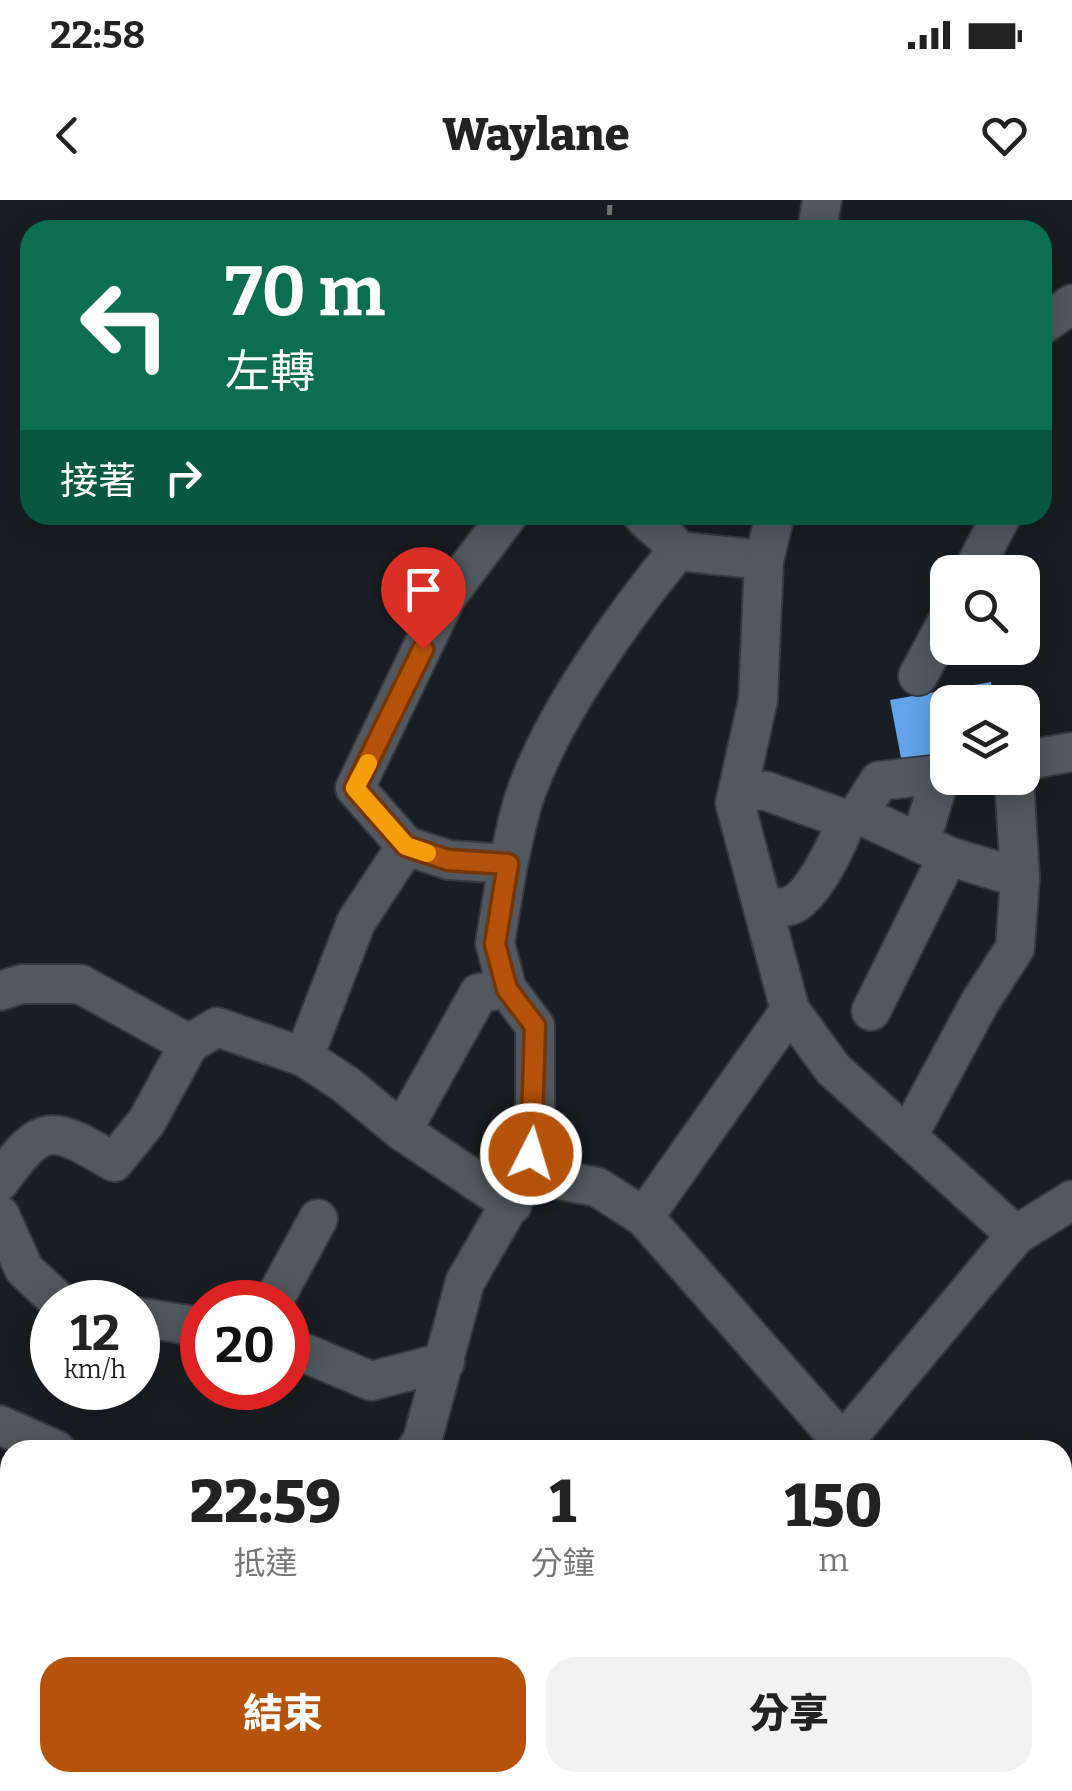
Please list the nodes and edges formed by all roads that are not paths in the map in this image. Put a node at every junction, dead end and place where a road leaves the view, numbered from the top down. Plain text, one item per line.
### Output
1 (500, 525) edge
2 (654, 525) edge
3 (773, 525) edge
4 (997, 525) edge
5 (677, 551) junction
6 (981, 555) edge
7 (764, 560) junction
8 (930, 654) edge
9 (918, 676) dead end
10 (1072, 752) edge
11 (1040, 758) edge
12 (930, 776) edge
13 (741, 790) junction
14 (941, 795) edge
15 (1015, 795) edge
16 (852, 817) junction
17 (406, 846) junction
18 (935, 848) junction
19 (508, 864) junction
20 (1020, 878) junction
21 (765, 906) junction
22 (507, 989) junction
23 (0, 991) edge
24 (790, 1010) junction
25 (871, 1012) dead end
26 (190, 1044) junction
27 (304, 1057) junction
28 (402, 1132) junction
29 (908, 1136) junction
30 (0, 1181) edge
31 (520, 1189) junction
32 (1072, 1200) edge
33 (0, 1215) edge
34 (644, 1217) junction
35 (318, 1219) dead end
36 (1016, 1235) junction
37 (36, 1280) edge
38 (285, 1280) edge
39 (310, 1355) edge
40 (444, 1362) junction
41 (0, 1424) edge
42 (34, 1440) edge
43 (419, 1440) edge
44 (835, 1440) edge
45 (845, 1440) edge

1 - 17 street
2 - 5 street
3 - 7 street
4 - 6 street
5 - 7 street
5 - 19 street
7 - 13 street
8 - 9 street
10 - 11 street
12 - 16 street
13 - 16 street
13 - 21 street
14 - 18 street
15 - 20 street
16 - 18 street
16 - 21 street
17 - 19 street
17 - 27 street
18 - 20 street
18 - 25 street
19 - 22 street
20 - 29 street
21 - 24 street
22 - 28 street
22 - 31 street
23 - 26 street
24 - 29 street
24 - 34 street
26 - 27 street
26 - 30 street
27 - 28 street
28 - 31 street
29 - 36 street
31 - 34 street
31 - 40 street
32 - 36 street
33 - 37 street
34 - 44 street
35 - 38 street
36 - 45 street
39 - 40 street
40 - 43 street
41 - 42 street

